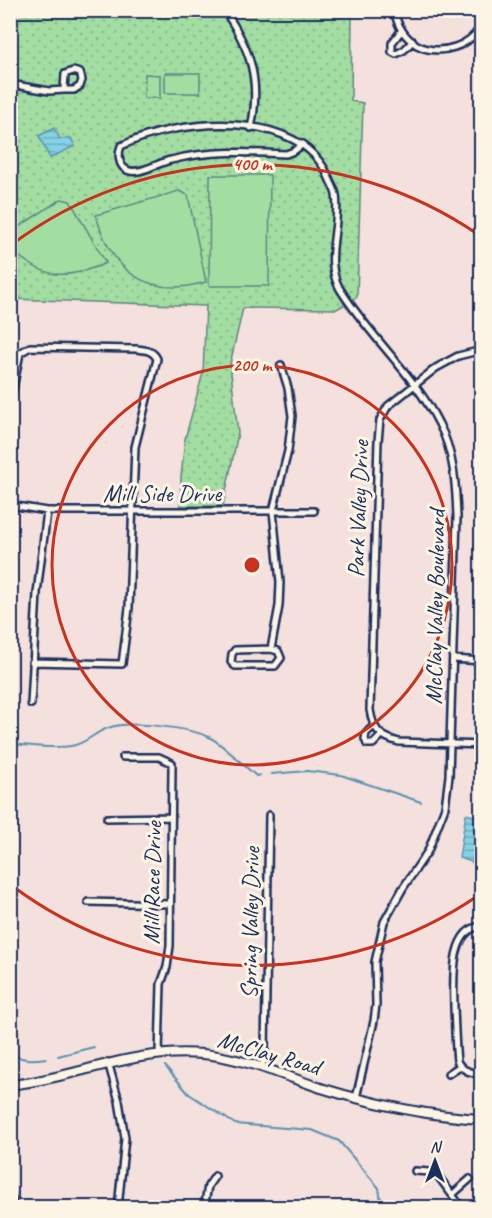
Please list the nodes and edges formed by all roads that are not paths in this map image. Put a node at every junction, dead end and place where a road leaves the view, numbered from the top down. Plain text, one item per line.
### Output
1 (224, 10) edge
2 (394, 10) edge
3 (481, 26) edge
4 (401, 31) junction
5 (413, 41) junction
6 (10, 84) edge
7 (64, 90) dead end
8 (251, 128) junction
9 (303, 144) junction
10 (482, 350) edge
11 (280, 365) dead end
12 (413, 384) junction
13 (10, 404) edge
14 (10, 505) edge
15 (47, 511) junction
16 (133, 511) junction
17 (273, 511) junction
18 (314, 511) dead end
19 (271, 649) junction
20 (453, 659) junction
21 (32, 662) junction
22 (482, 662) edge
23 (31, 704) dead end
24 (374, 726) junction
25 (382, 735) junction
26 (450, 743) junction
27 (482, 745) edge
28 (123, 757) dead end
29 (269, 815) dead end
30 (170, 817) junction
31 (107, 818) dead end
32 (88, 902) dead end
33 (170, 904) junction
34 (482, 926) edge
35 (159, 1054) junction
36 (108, 1062) junction
37 (458, 1063) junction
38 (262, 1068) junction
39 (448, 1074) dead end
40 (482, 1074) edge
41 (10, 1085) edge
42 (356, 1098) junction
43 (482, 1119) edge
44 (415, 1171) dead end
45 (215, 1176) dead end
46 (470, 1179) dead end
47 (10, 1191) edge
48 (453, 1194) junction
49 (14, 1208) edge
50 (118, 1208) edge
51 (204, 1208) edge
52 (462, 1208) edge

1 - 8 street
2 - 4 street
3 - 5 street
4 - 5 street
4 - 5 street
6 - 7 street
8 - 9 street
8 - 9 street
9 - 12 street, McClay Valley Boulevard
10 - 12 street, Park Valley Drive
11 - 17 street
12 - 20 street, McClay Valley Boulevard
12 - 24 street, Park Valley Drive
13 - 16 street
14 - 15 street, Mill Side Drive
15 - 16 street, Mill Side Drive
15 - 21 street
16 - 17 street, Mill Side Drive
16 - 21 street
17 - 18 street, Mill Side Drive
17 - 19 street
19 - 19 street
20 - 22 street
20 - 26 street, McClay Valley Boulevard
21 - 23 street
24 - 25 street
24 - 25 street, Park Valley Drive
25 - 26 street, Park Valley Drive
26 - 27 street, Park Valley Drive
26 - 42 street, McClay Valley Boulevard
28 - 30 street, Mill Race Drive
29 - 38 street, Spring Valley Drive
30 - 31 street
30 - 33 street, Mill Race Drive
32 - 33 street
33 - 35 street, Mill Race Drive
34 - 37 street
35 - 36 main road, McClay Road
35 - 38 main road, McClay Road
36 - 41 main road, McClay Road
36 - 50 street
37 - 39 street
37 - 40 street
38 - 42 main road, McClay Road
42 - 43 main road, McClay Road
44 - 48 street
45 - 51 street
46 - 48 street
47 - 49 street
48 - 52 street

